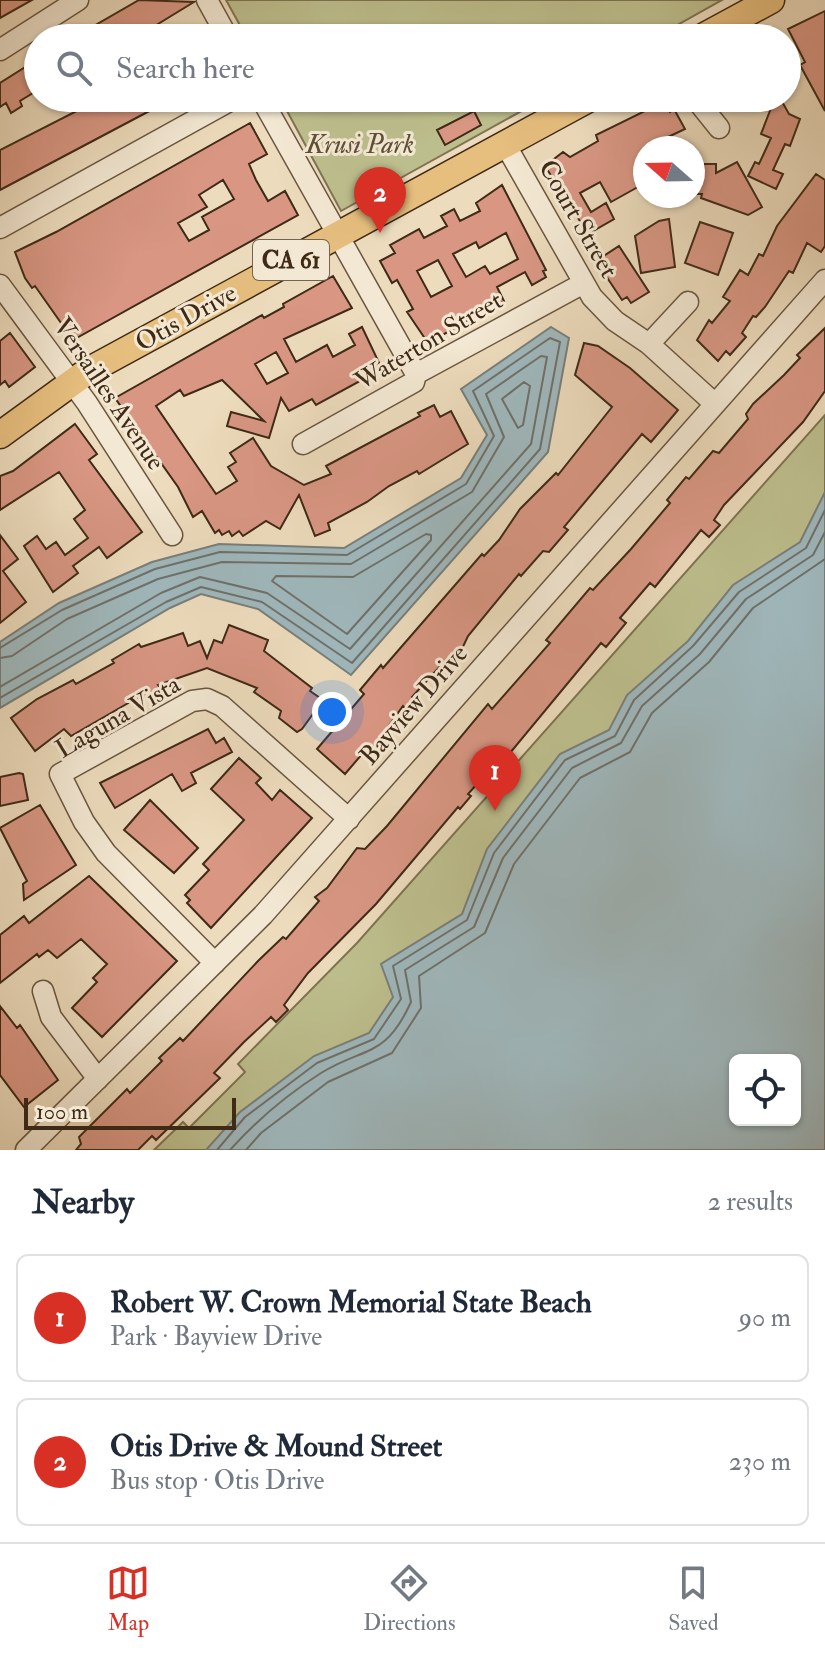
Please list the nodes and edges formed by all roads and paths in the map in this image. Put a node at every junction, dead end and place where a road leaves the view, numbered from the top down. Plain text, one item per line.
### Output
1 (78, 0) edge
2 (207, 0) edge
3 (771, 0) edge
4 (41, 24) edge
5 (220, 24) edge
6 (727, 24) edge
7 (24, 35) edge
8 (0, 50) edge
9 (210, 112) edge
10 (269, 112) edge
11 (564, 112) edge
12 (706, 112) edge
13 (719, 128) dead end
14 (505, 144) junction
15 (0, 228) edge
16 (337, 235) junction
17 (825, 280) edge
18 (582, 284) junction
19 (0, 285) edge
20 (688, 302) dead end
21 (649, 344) junction
22 (416, 374) junction
23 (72, 382) junction
24 (715, 404) junction
25 (0, 435) edge
26 (303, 444) dead end
27 (172, 535) dead end
28 (349, 819) junction
29 (215, 963) junction
30 (43, 991) dead end
31 (98, 1079) junction
32 (26, 1150) edge

1 - 4 street
2 - 5 street
3 - 6 main road
7 - 8 street
9 - 15 street
10 - 16 street
11 - 14 main road, Otis Drive / CA 61
12 - 13 street
14 - 16 main road, Otis Drive / CA 61
14 - 18 street, Court Street
16 - 22 street
16 - 23 main road, Otis Drive / CA 61
17 - 24 street, Bayview Drive
18 - 21 street, Court Street
18 - 22 street, Waterton Street
19 - 23 street, Versailles Avenue
20 - 21 street
21 - 24 street, Court Street
22 - 26 street, Waterton Street
23 - 25 main road, Otis Drive / CA 61
23 - 27 street, Versailles Avenue
24 - 28 street, Bayview Drive
28 - 29 street, Bayview Drive
28 - 29 street, Laguna Vista
29 - 31 street, Bayview Drive
30 - 31 street
31 - 32 street, Bayview Drive

